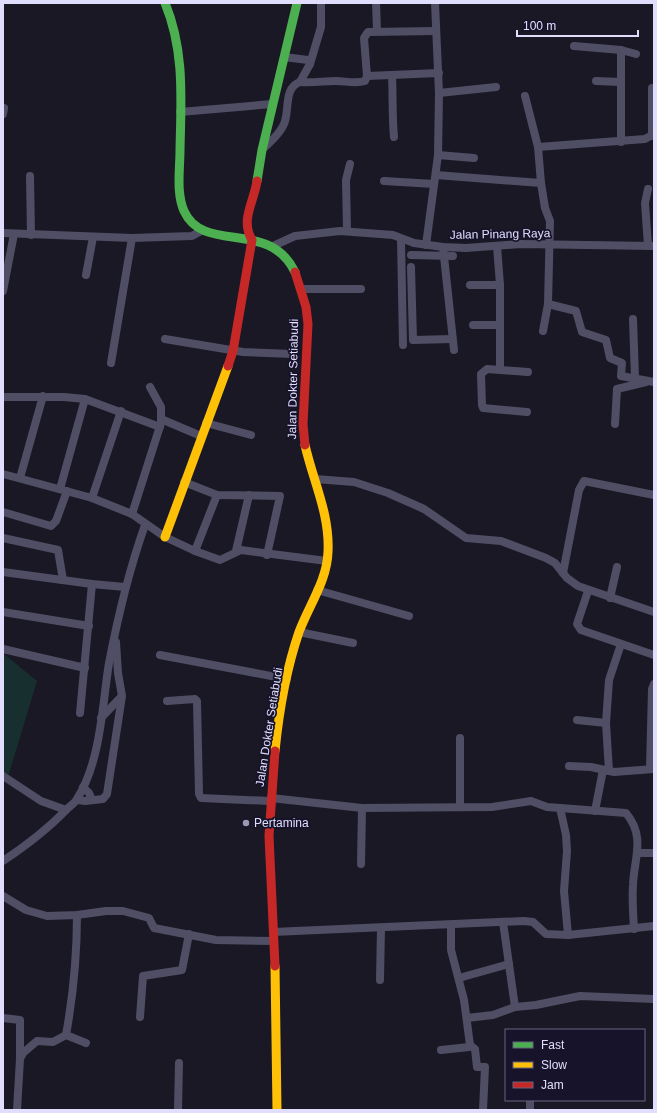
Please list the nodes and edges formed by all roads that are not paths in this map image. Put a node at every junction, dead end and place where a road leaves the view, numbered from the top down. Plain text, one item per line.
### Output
1 (165, 3) edge
2 (297, 3) edge
3 (322, 3) edge
4 (376, 3) edge
5 (435, 3) edge
6 (377, 30) junction
7 (436, 31) junction
8 (574, 46) dead end
9 (621, 50) junction
10 (636, 54) dead end
11 (284, 57) junction
12 (310, 64) junction
13 (439, 73) junction
14 (392, 75) junction
15 (367, 76) junction
16 (596, 81) dead end
17 (300, 82) junction
18 (621, 82) junction
19 (496, 87) dead end
20 (652, 88) dead end
21 (439, 93) junction
22 (525, 96) dead end
23 (653, 99) edge
24 (272, 104) junction
25 (180, 112) junction
26 (653, 135) edge
27 (394, 136) dead end
28 (620, 142) junction
29 (538, 147) junction
30 (262, 150) junction
31 (438, 155) junction
32 (474, 158) dead end
33 (350, 164) dead end
34 (436, 175) junction
35 (30, 176) dead end
36 (384, 181) dead end
37 (541, 183) junction
38 (434, 184) junction
39 (648, 189) dead end
40 (201, 231) junction
41 (348, 232) junction
42 (3, 233) edge
43 (14, 234) junction
44 (31, 235) junction
45 (93, 237) junction
46 (132, 238) junction
47 (401, 239) junction
48 (252, 240) junction
49 (550, 244) junction
50 (426, 245) junction
51 (273, 246) junction
52 (497, 246) junction
53 (651, 246) edge
54 (443, 247) junction
55 (411, 254) dead end
56 (453, 256) dead end
57 (444, 257) junction
58 (411, 267) dead end
59 (86, 275) dead end
60 (470, 285) dead end
61 (500, 285) junction
62 (302, 289) junction
63 (361, 289) dead end
64 (3, 291) edge
65 (548, 304) junction
66 (633, 319) dead end
67 (473, 325) dead end
68 (500, 325) junction
69 (543, 331) dead end
70 (452, 339) junction
71 (165, 340) dead end
72 (403, 346) dead end
73 (454, 350) dead end
74 (233, 351) junction
75 (292, 354) dead end
76 (111, 363) dead end
77 (500, 369) junction
78 (528, 372) dead end
79 (635, 378) junction
80 (652, 381) edge
81 (150, 387) dead end
82 (43, 396) junction
83 (5, 397) edge
84 (85, 399) junction
85 (3, 406) edge
86 (121, 411) junction
87 (527, 412) dead end
88 (161, 419) junction
89 (206, 423) junction
90 (615, 424) dead end
91 (160, 427) junction
92 (250, 435) dead end
93 (201, 436) junction
94 (3, 474) edge
95 (20, 478) junction
96 (318, 479) junction
97 (184, 482) junction
98 (64, 490) junction
99 (217, 495) junction
100 (249, 495) junction
101 (654, 495) edge
102 (92, 498) junction
103 (3, 512) edge
104 (132, 514) junction
105 (145, 524) junction
106 (165, 537) junction
107 (3, 538) edge
108 (195, 551) junction
109 (236, 551) junction
110 (267, 555) junction
111 (327, 561) junction
112 (617, 567) dead end
113 (3, 572) edge
114 (563, 573) junction
115 (63, 580) junction
116 (92, 584) junction
117 (125, 587) junction
118 (317, 590) junction
119 (588, 591) junction
120 (610, 598) junction
121 (3, 612) edge
122 (654, 612) edge
123 (409, 616) dead end
124 (88, 626) junction
125 (299, 632) junction
126 (115, 638) junction
127 (353, 643) dead end
128 (621, 644) junction
129 (3, 649) edge
130 (654, 654) edge
131 (160, 655) dead end
132 (85, 668) junction
133 (287, 679) junction
134 (654, 684) edge
135 (122, 696) junction
136 (167, 701) dead end
137 (80, 713) dead end
138 (102, 718) junction
139 (577, 720) dead end
140 (606, 723) junction
141 (460, 738) dead end
142 (569, 766) dead end
143 (652, 769) edge
144 (606, 771) junction
145 (3, 776) edge
146 (83, 787) junction
147 (76, 800) junction
148 (92, 800) junction
149 (270, 800) junction
150 (460, 807) junction
151 (362, 808) junction
152 (560, 808) junction
153 (66, 810) junction
154 (595, 811) junction
155 (638, 853) junction
156 (654, 853) edge
157 (3, 861) edge
158 (361, 864) dead end
159 (3, 896) edge
160 (77, 915) junction
161 (503, 922) junction
162 (451, 924) junction
163 (654, 926) edge
164 (381, 928) junction
165 (634, 929) junction
166 (189, 934) junction
167 (568, 935) junction
168 (274, 937) junction
169 (509, 964) junction
170 (459, 978) junction
171 (380, 980) dead end
172 (654, 999) edge
173 (515, 1007) junction
174 (140, 1017) dead end
175 (3, 1018) edge
176 (468, 1018) junction
177 (66, 1035) junction
178 (86, 1043) dead end
179 (470, 1045) junction
180 (441, 1050) dead end
181 (20, 1059) junction
182 (179, 1063) dead end
183 (17, 1110) edge
184 (178, 1110) edge
185 (277, 1110) edge
186 (482, 1110) edge

1 - 25 main road
2 - 11 main road
3 - 12 street
4 - 6 street
5 - 7 street
6 - 7 street
6 - 15 street
7 - 13 street
8 - 9 street
9 - 10 street
9 - 18 street
11 - 12 street
11 - 24 main road
12 - 17 street
13 - 14 street
13 - 21 street
14 - 15 street
14 - 27 street
15 - 17 street
16 - 18 street
17 - 30 street
18 - 28 street
19 - 21 street
20 - 23 street
21 - 31 street
22 - 29 street
23 - 26 street
24 - 25 street
24 - 30 main road
25 - 40 main road
26 - 28 street
28 - 29 street
29 - 37 street
30 - 48 main road
31 - 32 street
31 - 34 street
33 - 41 street
34 - 37 street
34 - 38 street
35 - 44 street
36 - 38 street
37 - 49 street
38 - 50 street
39 - 53 street
40 - 46 street
40 - 48 main road, Jalan Dokter Setiabudi
41 - 47 street, Jalan Pinang Raya
41 - 51 street, Jalan Pinang Raya
42 - 43 street
43 - 44 street
43 - 64 street
44 - 45 street
45 - 46 street
45 - 59 street
46 - 76 street
47 - 50 street, Jalan Pinang Raya
47 - 72 street
48 - 51 main road, Jalan Dokter Setiabudi
48 - 74 main road
49 - 52 street, Jalan Pinang Raya
49 - 53 street, Jalan Pinang Raya
49 - 65 street
50 - 54 street, Jalan Pinang Raya
51 - 62 main road, Jalan Dokter Setiabudi
52 - 54 street, Jalan Pinang Raya
52 - 61 street
54 - 57 street
55 - 57 street
56 - 57 street
57 - 70 street
58 - 70 street
60 - 61 street
61 - 68 street
62 - 63 street
62 - 96 main road, Jalan Dokter Setiabudi
65 - 69 street
65 - 79 street
66 - 79 street
67 - 68 street
68 - 77 street
70 - 73 street
71 - 74 street
74 - 75 street
74 - 89 main road
77 - 78 street
77 - 87 street
79 - 80 street
80 - 90 street
81 - 88 street
82 - 83 street
82 - 84 street
82 - 95 street
83 - 85 street
84 - 86 street
84 - 98 street
86 - 91 street
86 - 102 street
88 - 91 street
88 - 93 street
89 - 92 street
89 - 93 main road
91 - 104 street
93 - 97 main road
94 - 95 street
95 - 98 street
96 - 111 main road, Jalan Dokter Setiabudi
96 - 114 street
97 - 99 street
97 - 106 main road
98 - 102 street
98 - 103 street
99 - 100 street
99 - 108 street
100 - 109 street
100 - 110 street
101 - 114 street
102 - 104 street
104 - 105 street
105 - 106 street
105 - 117 street
106 - 108 street
107 - 115 street
108 - 109 street
109 - 110 street
110 - 111 street
111 - 118 main road, Jalan Dokter Setiabudi
112 - 120 street
113 - 115 street
114 - 119 street
115 - 116 street
116 - 117 street
116 - 124 street
117 - 126 street
118 - 123 street
118 - 125 main road, Jalan Dokter Setiabudi
119 - 120 street
119 - 128 street
120 - 122 street
121 - 124 street
124 - 132 street
125 - 127 street
125 - 133 main road, Jalan Dokter Setiabudi
126 - 135 street
126 - 138 street
128 - 130 street
128 - 140 street
129 - 132 street
131 - 133 street
132 - 137 street
133 - 149 main road, Jalan Dokter Setiabudi
134 - 143 street
135 - 138 street
135 - 148 street
136 - 149 street
138 - 146 street
139 - 140 street
140 - 144 street
141 - 150 street
142 - 144 street
143 - 144 street
144 - 154 street
145 - 153 street
146 - 147 street
146 - 148 street
147 - 148 street
147 - 153 street
149 - 151 street
149 - 168 main road, Jalan Dokter Setiabudi
150 - 151 street
150 - 152 street
151 - 158 street
152 - 154 street
152 - 167 street
153 - 157 street
154 - 155 street
155 - 156 street
155 - 165 street
159 - 160 street
160 - 166 street
160 - 177 street
161 - 162 street
161 - 167 street
161 - 169 street
162 - 164 street
162 - 170 street
163 - 165 street
164 - 168 street
164 - 171 street
165 - 167 street
166 - 168 street
166 - 174 street
168 - 185 main road, Jalan Dokter Setiabudi
169 - 170 street
169 - 173 street
170 - 176 street
172 - 173 street
173 - 176 street
175 - 181 street
176 - 179 street
177 - 178 street
177 - 181 street
179 - 180 street
179 - 186 street
181 - 183 street
182 - 184 street

